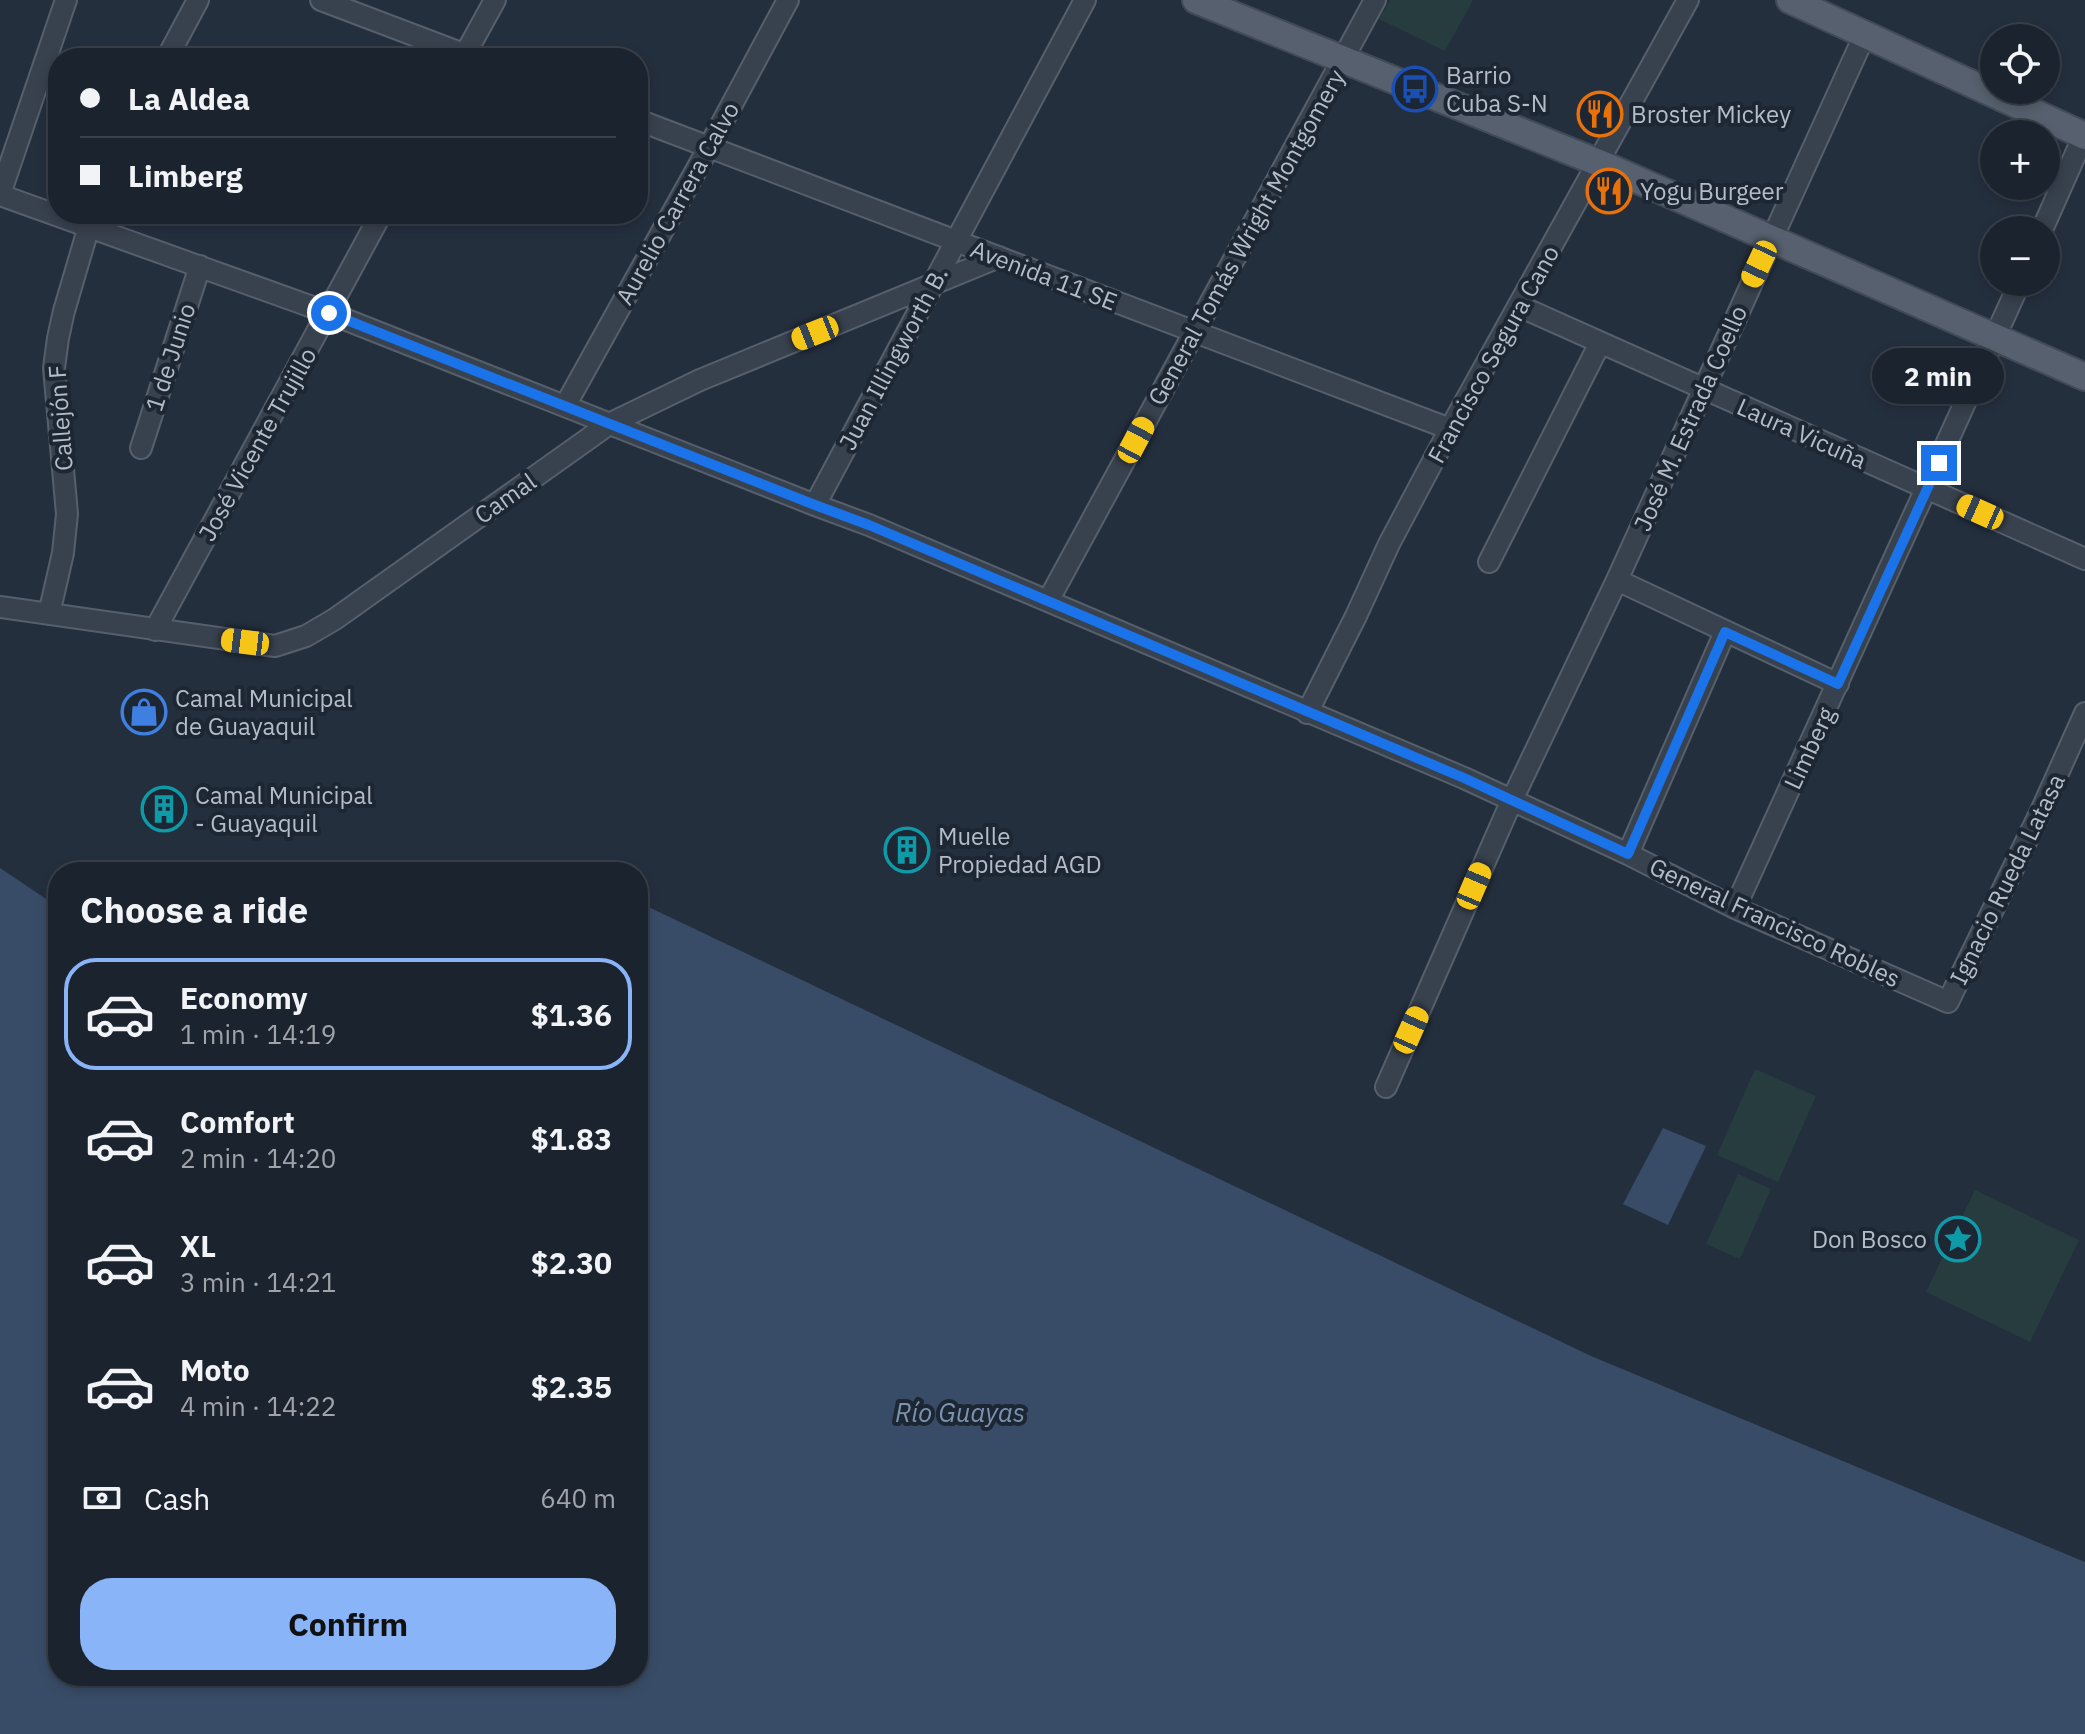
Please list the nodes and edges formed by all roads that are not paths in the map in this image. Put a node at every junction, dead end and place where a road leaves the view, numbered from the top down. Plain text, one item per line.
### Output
1 (66, 0) edge
2 (198, 0) edge
3 (321, 0) edge
4 (495, 0) edge
5 (788, 0) edge
6 (1085, 0) edge
7 (1196, 0) edge
8 (1375, 0) edge
9 (1688, 0) edge
10 (1790, 0) edge
11 (1865, 34) junction
12 (50, 48) edge
13 (172, 48) edge
14 (444, 48) edge
15 (471, 48) edge
16 (48, 53) edge
17 (1343, 59) junction
18 (648, 124) edge
19 (2084, 135) edge
20 (709, 147) junction
21 (1599, 163) junction
22 (0, 194) edge
23 (48, 208) edge
24 (2048, 216) edge
25 (91, 224) edge
26 (101, 224) edge
27 (376, 224) edge
28 (1771, 239) junction
29 (957, 241) junction
30 (999, 257) junction
31 (200, 266) junction
32 (930, 286) junction
33 (2014, 296) edge
34 (1519, 306) junction
35 (329, 313) junction
36 (1195, 332) junction
37 (1996, 337) junction
38 (1600, 343) junction
39 (2085, 377) edge
40 (1703, 388) junction
41 (565, 406) junction
42 (609, 424) junction
43 (1450, 429) junction
44 (141, 448) dead end
45 (1927, 488) junction
46 (815, 505) junction
47 (2085, 559) edge
48 (1489, 562) dead end
49 (1617, 580) junction
50 (1048, 601) junction
51 (0, 607) edge
52 (49, 614) junction
53 (155, 630) junction
54 (1725, 632) junction
55 (1838, 684) junction
56 (1307, 713) junction
57 (2085, 713) edge
58 (1512, 800) junction
59 (1628, 854) junction
60 (1735, 908) junction
61 (1948, 1002) joint
62 (1386, 1087) dead end

1 - 12 street
2 - 13 street
3 - 14 street
4 - 15 street
5 - 20 street, Aurelio Carrera Calvo
6 - 29 street, Juan Illingworth B.
7 - 17 main road
8 - 17 street, General Tomás Wright Montgomery
9 - 21 street, Francisco Segura Cano
10 - 11 main road
11 - 19 main road
11 - 28 street, José M. Estrada Coello
16 - 22 street
17 - 21 main road
17 - 36 street, General Tomás Wright Montgomery
18 - 20 street, Avenida 11 SE
19 - 24 street
20 - 29 street, Avenida 11 SE
20 - 41 street, Aurelio Carrera Calvo
21 - 28 main road
21 - 34 street, Francisco Segura Cano
22 - 23 street, General Francisco Robles
25 - 52 street, Callejón F
26 - 31 street, General Francisco Robles
27 - 35 street, José Vicente Trujillo
28 - 37 main road
28 - 40 street, José M. Estrada Coello
29 - 30 street, Avenida 11 SE
29 - 32 street, Juan Illingworth B.
30 - 32 street, Camal
30 - 36 street, Avenida 11 SE
31 - 35 street, General Francisco Robles
31 - 44 street, 1 de Junio
32 - 42 street, Camal
32 - 46 street, Juan Illingworth B.
33 - 37 street, Limberg
34 - 38 street, Laura Vicuña
34 - 43 street, Francisco Segura Cano
35 - 41 street, General Francisco Robles
35 - 53 street, José Vicente Trujillo
36 - 43 street, Avenida 11 SE
36 - 50 street, General Tomás Wright Montgomery
37 - 39 main road
37 - 45 street, Limberg
38 - 40 street, Laura Vicuña
38 - 48 street
40 - 45 street, Laura Vicuña
40 - 49 street, José M. Estrada Coello
41 - 42 street, General Francisco Robles
42 - 46 street, General Francisco Robles
42 - 53 street, Camal
43 - 56 street, Francisco Segura Cano
45 - 47 street, Laura Vicuña
45 - 55 street, Limberg
46 - 50 street, General Francisco Robles
49 - 54 street
49 - 58 street, José M. Estrada Coello
50 - 56 street, General Francisco Robles
51 - 52 street, Camal
52 - 53 street, Camal
54 - 55 street
54 - 59 street
55 - 60 street, Limberg
56 - 58 street, General Francisco Robles
57 - 61 street, Ignacio Rueda Latasa
58 - 59 street, General Francisco Robles
58 - 62 street, José M. Estrada Coello
59 - 60 street, General Francisco Robles
60 - 61 street, General Francisco Robles

